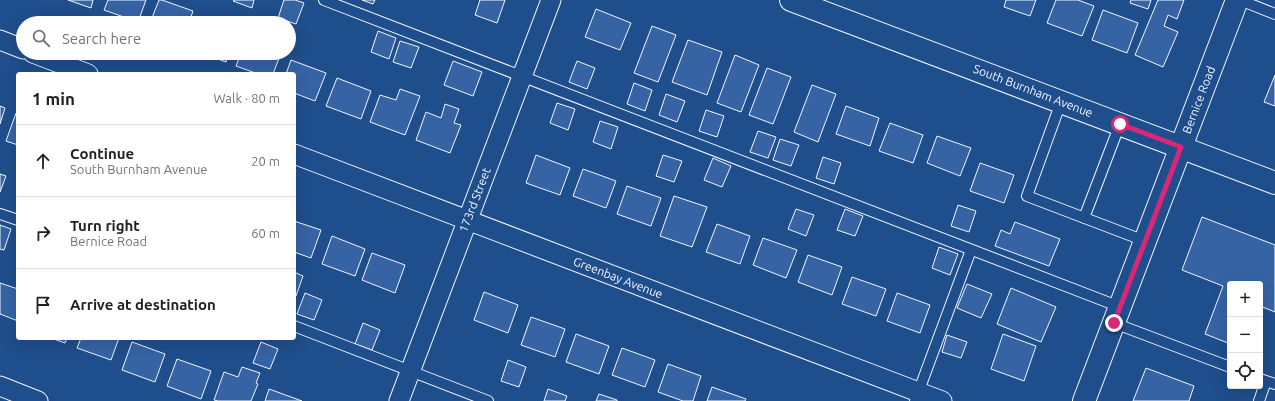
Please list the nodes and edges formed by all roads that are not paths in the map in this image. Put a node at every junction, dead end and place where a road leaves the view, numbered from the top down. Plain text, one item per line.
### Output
1 (324, 0) edge
2 (551, 0) edge
3 (791, 0) edge
4 (1238, 0) edge
5 (1275, 14) edge
6 (0, 40) edge
7 (16, 46) edge
8 (51, 60) edge
9 (83, 72) edge
10 (522, 76) junction
11 (1061, 102) junction
12 (1120, 124) junction
13 (1181, 147) junction
14 (296, 155) edge
15 (1275, 183) edge
16 (0, 214) edge
17 (1084, 218) junction
18 (16, 219) edge
19 (467, 221) junction
20 (1145, 241) junction
21 (971, 250) junction
22 (1117, 315) junction
23 (296, 327) edge
24 (1227, 366) edge
25 (410, 371) junction
26 (1267, 381) edge
27 (0, 386) edge
28 (917, 396) edge
29 (38, 401) edge
30 (399, 401) edge
31 (488, 401) edge
32 (942, 401) edge
33 (1084, 401) edge
34 (1259, 401) edge

1 - 10 lane
2 - 10 street, 173rd Street
3 - 11 main road, South Burnham Avenue
4 - 5 lane
4 - 13 main road, Bernice Road
6 - 7 street
8 - 9 street
10 - 19 street, 173rd Street
10 - 21 lane
11 - 12 main road, South Burnham Avenue
11 - 17 lane
12 - 13 main road, South Burnham Avenue
12 - 17 lane
13 - 15 main road, South Burnham Avenue
13 - 20 main road, Bernice Road
14 - 19 street, Greenbay Avenue
16 - 18 lane
17 - 20 lane
19 - 25 street, 173rd Street
19 - 28 street, Greenbay Avenue
20 - 22 main road, Bernice Road
21 - 22 lane
21 - 28 lane
22 - 24 lane
22 - 33 main road, Bernice Road
23 - 25 lane
25 - 30 street, 173rd Street
25 - 31 lane
26 - 34 lane
27 - 29 street
28 - 32 street, Greenbay Avenue

